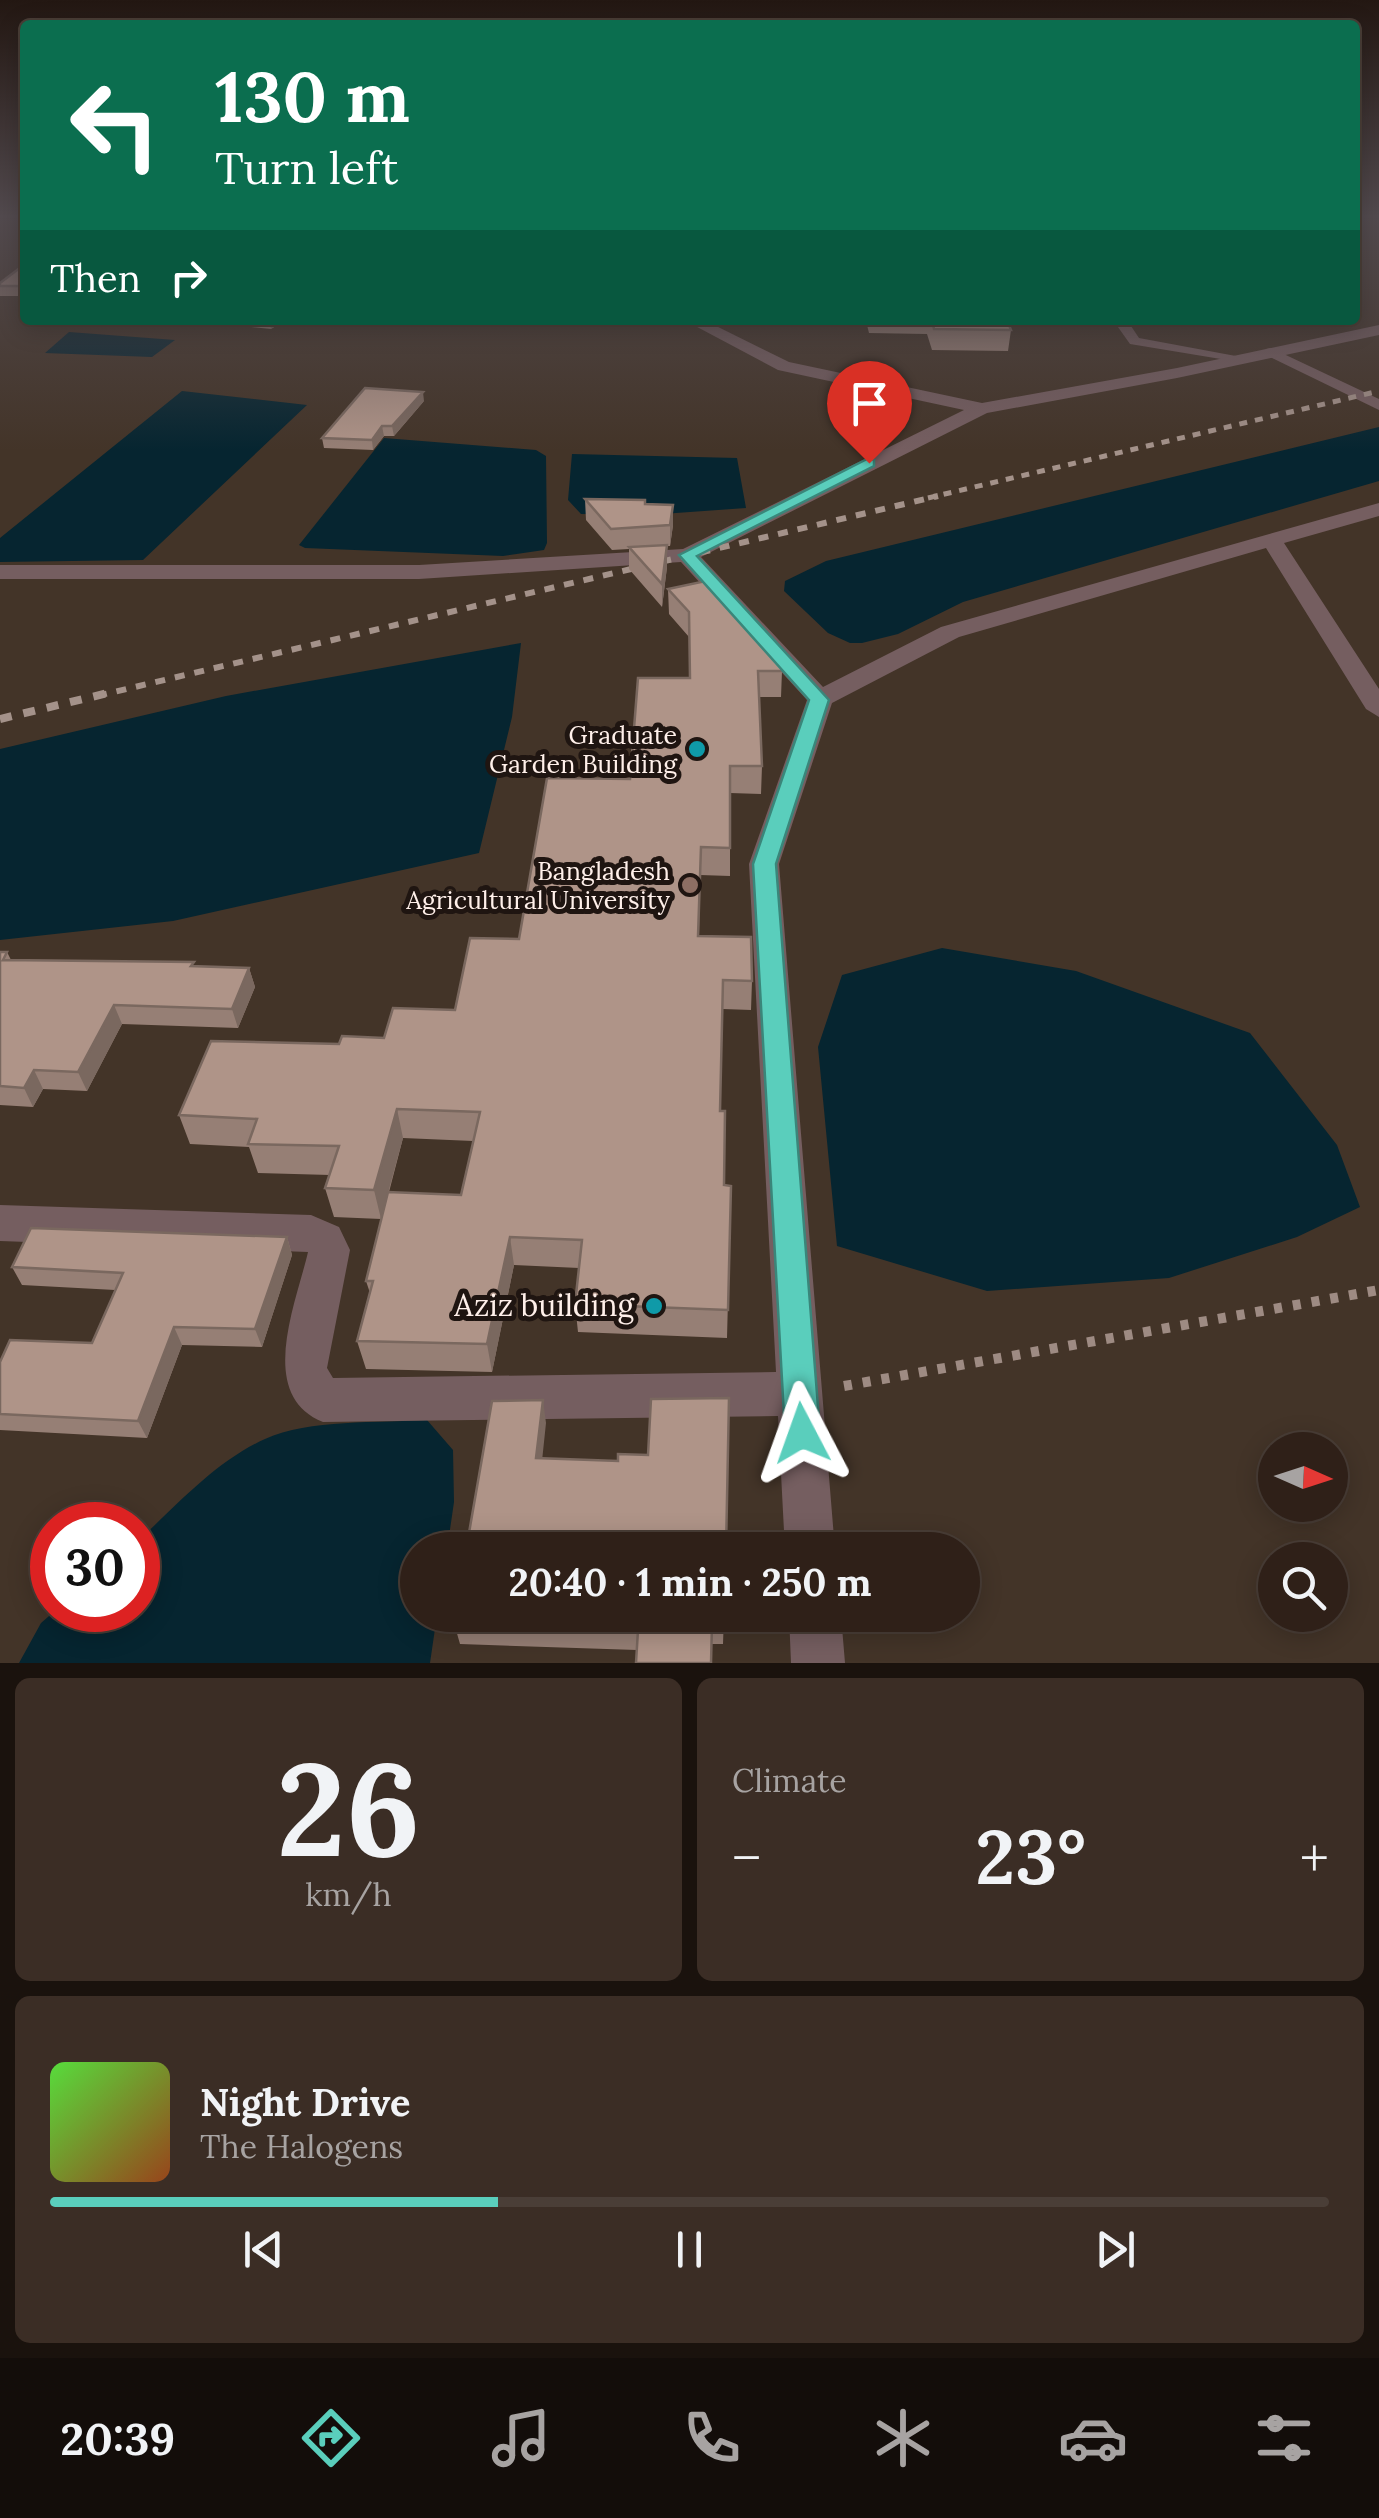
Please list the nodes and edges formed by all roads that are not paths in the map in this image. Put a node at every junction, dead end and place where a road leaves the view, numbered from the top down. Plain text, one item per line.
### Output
1 (702, 325) edge
2 (1124, 325) edge
3 (1379, 330) edge
4 (1272, 352) junction
5 (1245, 359) junction
6 (1379, 405) edge
7 (982, 408) junction
8 (1379, 509) edge
9 (1271, 539) junction
10 (687, 555) junction
11 (0, 572) edge
12 (820, 700) junction
13 (1379, 709) edge
14 (0, 1222) edge
15 (800, 1394) junction
16 (809, 1532) edge
17 (816, 1632) edge
18 (818, 1663) edge

1 - 7 street
2 - 5 lane
3 - 4 street
4 - 5 street
4 - 6 lane
5 - 7 street
7 - 10 street
8 - 9 street
9 - 12 street
9 - 13 street
10 - 11 street
10 - 12 street
12 - 15 street
14 - 15 street
15 - 16 street
17 - 18 street

